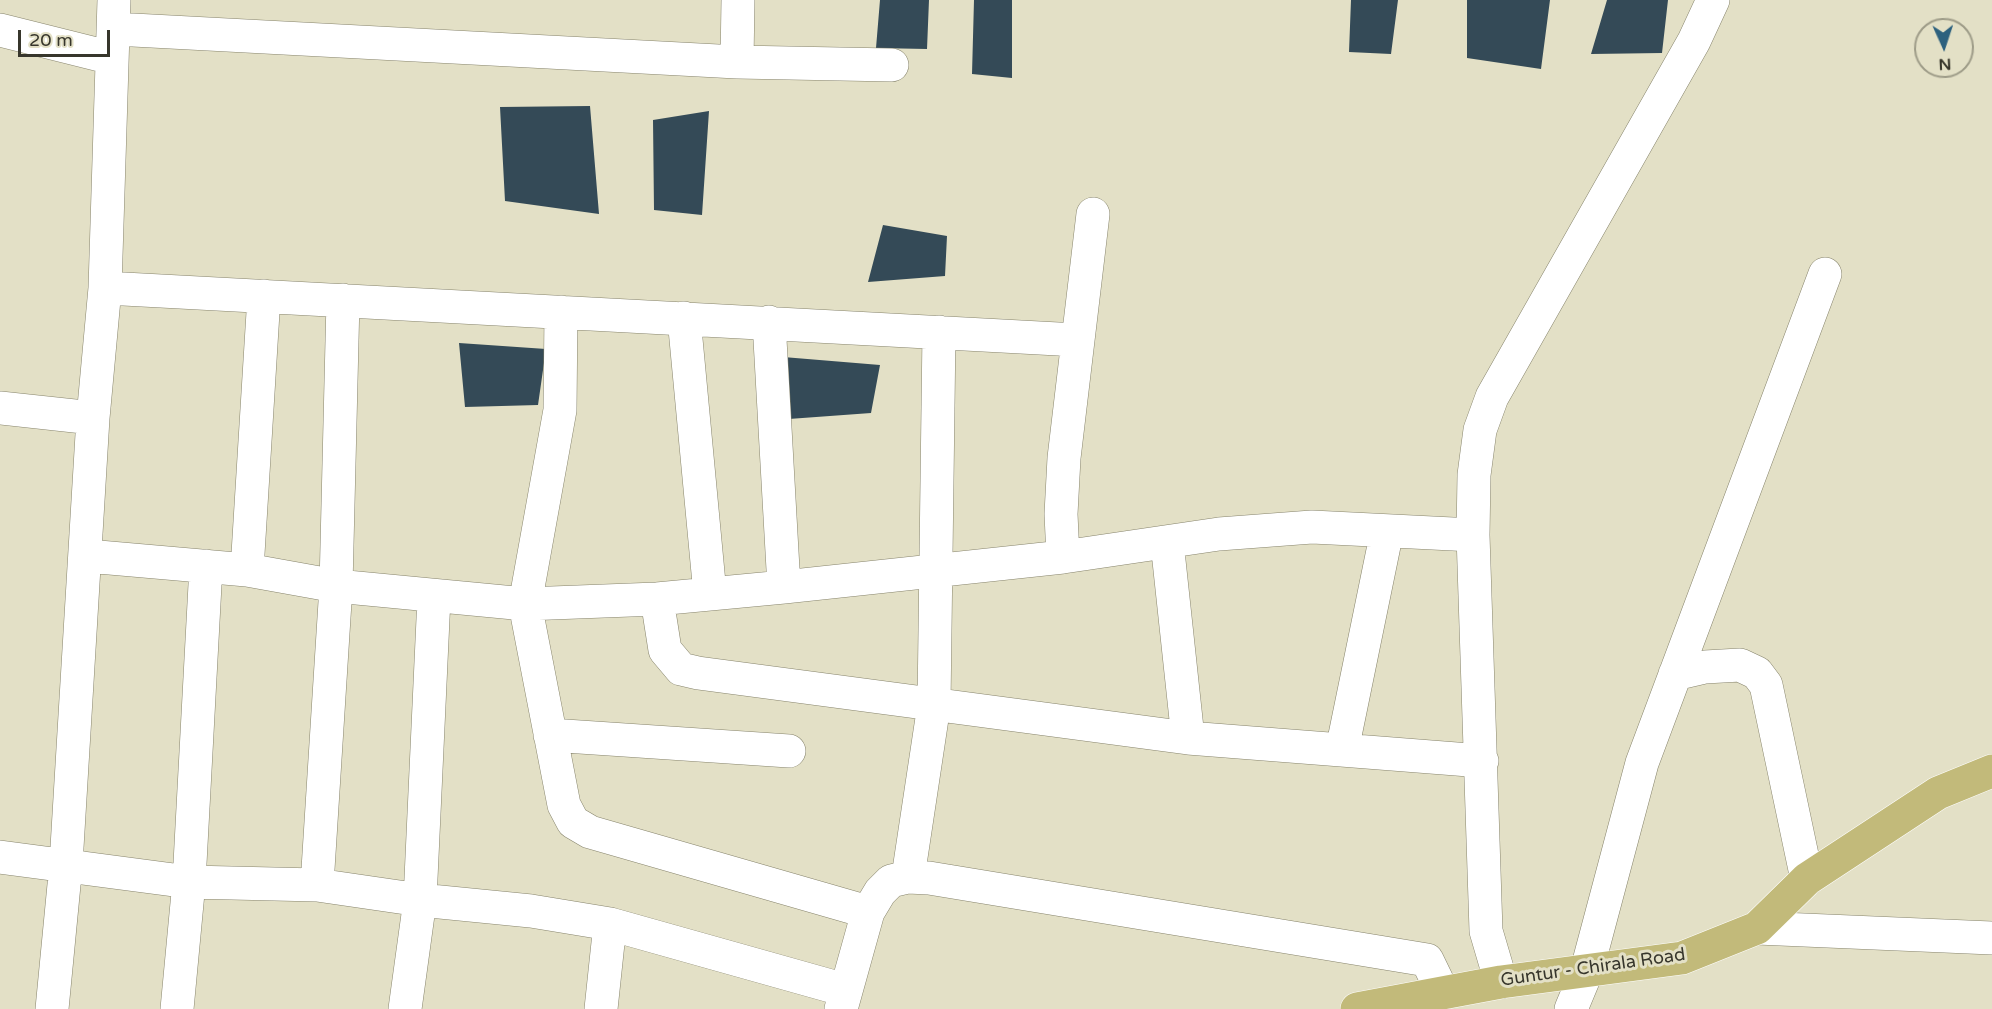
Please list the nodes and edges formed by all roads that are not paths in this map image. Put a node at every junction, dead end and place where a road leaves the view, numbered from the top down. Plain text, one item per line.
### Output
1 (738, 0) edge
2 (1713, 0) edge
3 (113, 29) edge
4 (0, 30) edge
5 (737, 62) junction
6 (892, 65) dead end
7 (1093, 214) dead end
8 (1825, 274) dead end
9 (105, 288) junction
10 (264, 296) junction
11 (343, 300) junction
12 (561, 312) junction
13 (684, 318) junction
14 (769, 322) junction
15 (939, 332) junction
16 (1077, 340) junction
17 (0, 408) edge
18 (93, 417) junction
19 (1387, 531) junction
20 (1473, 535) junction
21 (1167, 542) junction
22 (87, 556) junction
23 (1063, 557) junction
24 (206, 567) junction
25 (247, 570) junction
26 (936, 571) junction
27 (336, 586) junction
28 (784, 587) junction
29 (710, 594) junction
30 (434, 597) junction
31 (657, 598) junction
32 (525, 604) junction
33 (1675, 674) junction
34 (934, 705) junction
35 (550, 735) junction
36 (1188, 738) junction
37 (1342, 750) junction
38 (789, 751) dead end
39 (1482, 761) junction
40 (1992, 771) edge
41 (0, 857) edge
42 (66, 864) junction
43 (908, 877) junction
44 (1807, 879) junction
45 (189, 882) junction
46 (317, 885) junction
47 (420, 900) junction
48 (868, 912) junction
49 (610, 924) junction
50 (1757, 928) junction
51 (1992, 938) edge
52 (1586, 973) junction
53 (1501, 982) junction
54 (1443, 993) junction
55 (843, 1000) edge
56 (52, 1009) edge
57 (177, 1009) edge
58 (405, 1009) edge
59 (601, 1009) edge
60 (1357, 1009) edge
61 (1571, 1009) edge

1 - 5 street
2 - 20 street
3 - 4 street
3 - 5 street
3 - 9 street
5 - 6 street
7 - 16 street
8 - 33 street
9 - 10 street
9 - 18 street
10 - 11 street
10 - 25 street
11 - 12 street
11 - 27 street
12 - 13 street
12 - 32 street
13 - 14 street
13 - 29 street
14 - 15 street
14 - 28 street
15 - 16 street
15 - 26 street
16 - 23 street
17 - 18 street
18 - 22 street
19 - 20 street
19 - 21 street
19 - 37 street
20 - 39 street
21 - 23 street
21 - 36 street
22 - 24 street
22 - 42 street
23 - 26 street
24 - 25 street
24 - 45 street
25 - 27 street
26 - 28 street
26 - 34 street
27 - 30 street
27 - 46 street
28 - 29 street
29 - 31 street
30 - 32 street
30 - 47 street
31 - 32 street
31 - 34 street
32 - 35 street
33 - 44 street
33 - 52 street
34 - 36 street
34 - 43 street
35 - 38 street
35 - 48 street
36 - 37 street
37 - 39 street
39 - 53 street
40 - 44 main road, Guntur - Chirala Road
41 - 42 street
42 - 45 street
42 - 56 street
43 - 48 street
43 - 54 street
44 - 50 main road, Guntur - Chirala Road
45 - 46 street
45 - 57 street
46 - 47 street
47 - 49 street
47 - 58 street
48 - 55 street
49 - 55 street
49 - 59 street
50 - 51 street
50 - 52 main road, Guntur - Chirala Road
52 - 53 main road, Guntur - Chirala Road
52 - 61 street
53 - 54 main road, Guntur - Chirala Road
54 - 60 main road, Guntur - Chirala Road

